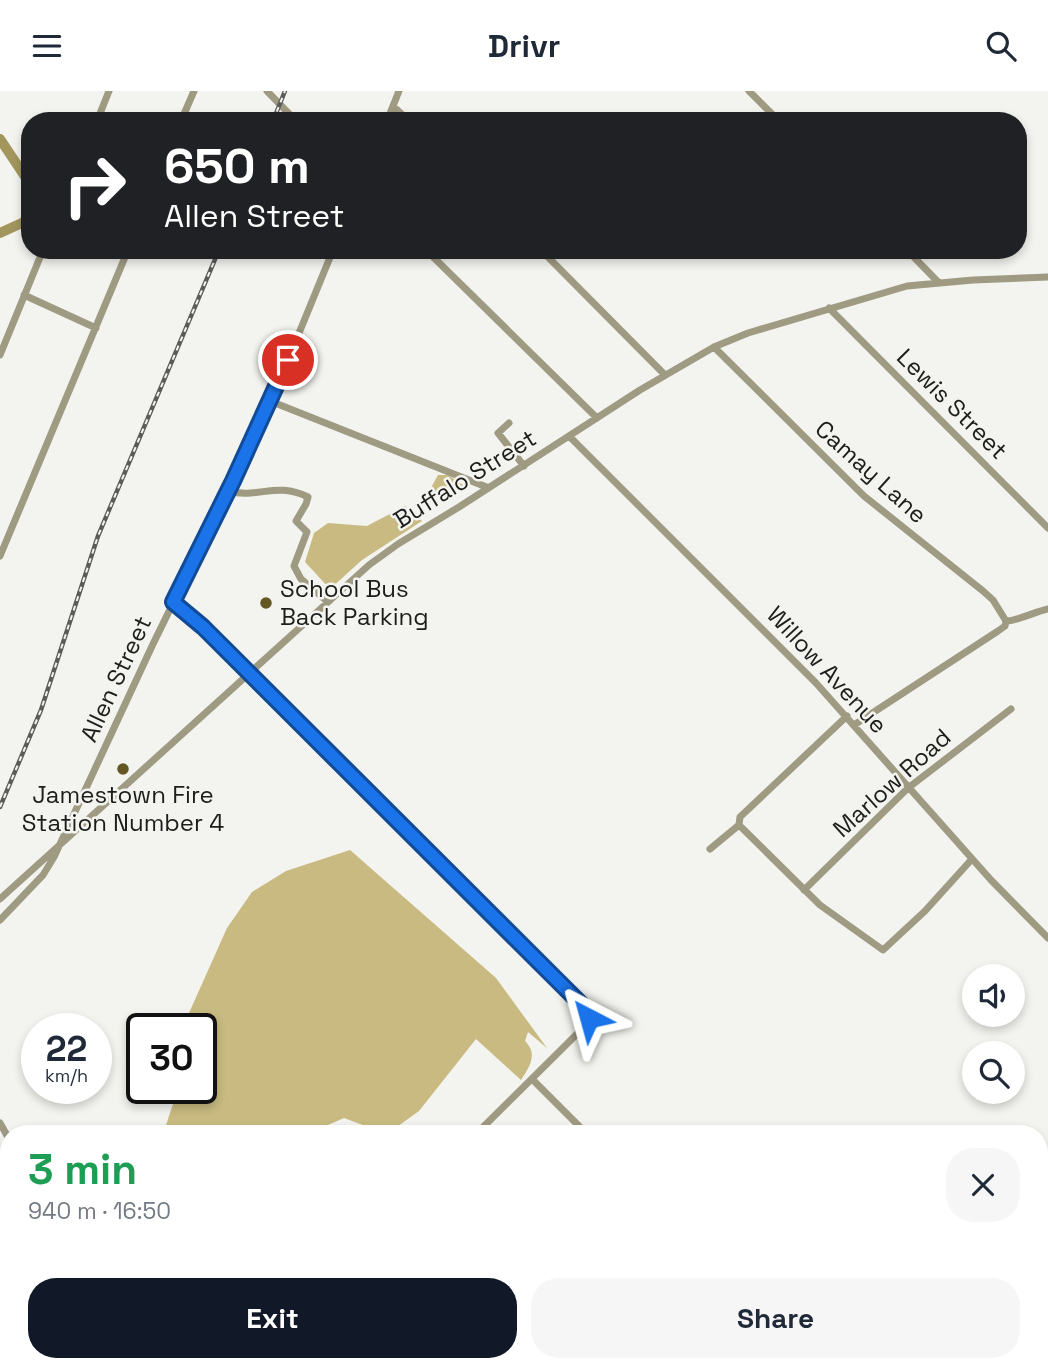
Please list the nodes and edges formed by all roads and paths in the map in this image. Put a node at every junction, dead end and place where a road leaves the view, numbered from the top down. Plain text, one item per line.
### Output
1 (109, 91) edge
2 (194, 91) edge
3 (267, 91) edge
4 (399, 91) edge
5 (751, 92) edge
6 (393, 106) junction
7 (101, 112) edge
8 (185, 112) edge
9 (287, 112) edge
10 (391, 112) edge
11 (399, 112) edge
12 (770, 112) edge
13 (39, 259) edge
14 (124, 259) edge
15 (329, 259) edge
16 (435, 259) edge
17 (550, 259) edge
18 (916, 259) edge
19 (1048, 277) edge
20 (939, 283) junction
21 (24, 295) junction
22 (829, 308) junction
23 (96, 328) junction
24 (714, 347) junction
25 (0, 355) edge
26 (664, 375) junction
27 (270, 401) junction
28 (597, 418) junction
29 (509, 423) dead end
30 (569, 436) junction
31 (524, 466) junction
32 (489, 488) junction
33 (228, 491) junction
34 (1048, 528) edge
35 (0, 556) edge
36 (173, 602) junction
37 (328, 602) junction
38 (1048, 609) edge
39 (1006, 621) junction
40 (250, 673) junction
41 (1011, 709) dead end
42 (847, 716) junction
43 (854, 725) junction
44 (908, 788) junction
45 (739, 825) junction
46 (60, 844) junction
47 (710, 849) dead end
48 (972, 859) junction
49 (30, 872) junction
50 (38, 880) junction
51 (804, 891) junction
52 (0, 899) edge
53 (0, 920) edge
54 (1048, 938) edge
55 (532, 1079) junction
56 (485, 1125) edge
57 (578, 1125) edge

1 - 7 street
2 - 8 street
3 - 9 street
4 - 6 street
5 - 12 street
6 - 10 street
6 - 11 street
13 - 21 street
14 - 23 street
15 - 27 street, Allen Street
16 - 28 street
17 - 26 street
18 - 20 street
19 - 20 street, Buffalo Street
20 - 22 street, Buffalo Street
21 - 23 street
21 - 25 street
22 - 24 street, Buffalo Street
22 - 34 street, Lewis Street
23 - 35 street
24 - 26 street, Buffalo Street
24 - 39 street, Camay Lane
26 - 28 street, Buffalo Street
27 - 32 street
27 - 33 street, Allen Street
28 - 30 street, Buffalo Street
29 - 31 street
30 - 31 street, Buffalo Street
30 - 42 street, Willow Avenue
31 - 32 street, Buffalo Street
32 - 37 street, Buffalo Street
33 - 36 street, Allen Street
33 - 37 street
36 - 40 street
36 - 46 street, Allen Street
37 - 40 street, Buffalo Street
38 - 39 street
39 - 43 street
40 - 46 street, Buffalo Street
40 - 55 street
41 - 44 street, Marlow Road
42 - 43 street, Willow Avenue
42 - 45 street
43 - 44 street, Willow Avenue
44 - 48 street, Willow Avenue
44 - 51 street, Marlow Road
45 - 47 street
45 - 51 street
46 - 49 street, Buffalo Street
46 - 50 street, Allen Street
48 - 51 street
48 - 54 street, Willow Avenue
49 - 50 street
49 - 52 street, Buffalo Street
50 - 53 street, Allen Street
55 - 56 street
55 - 57 street

